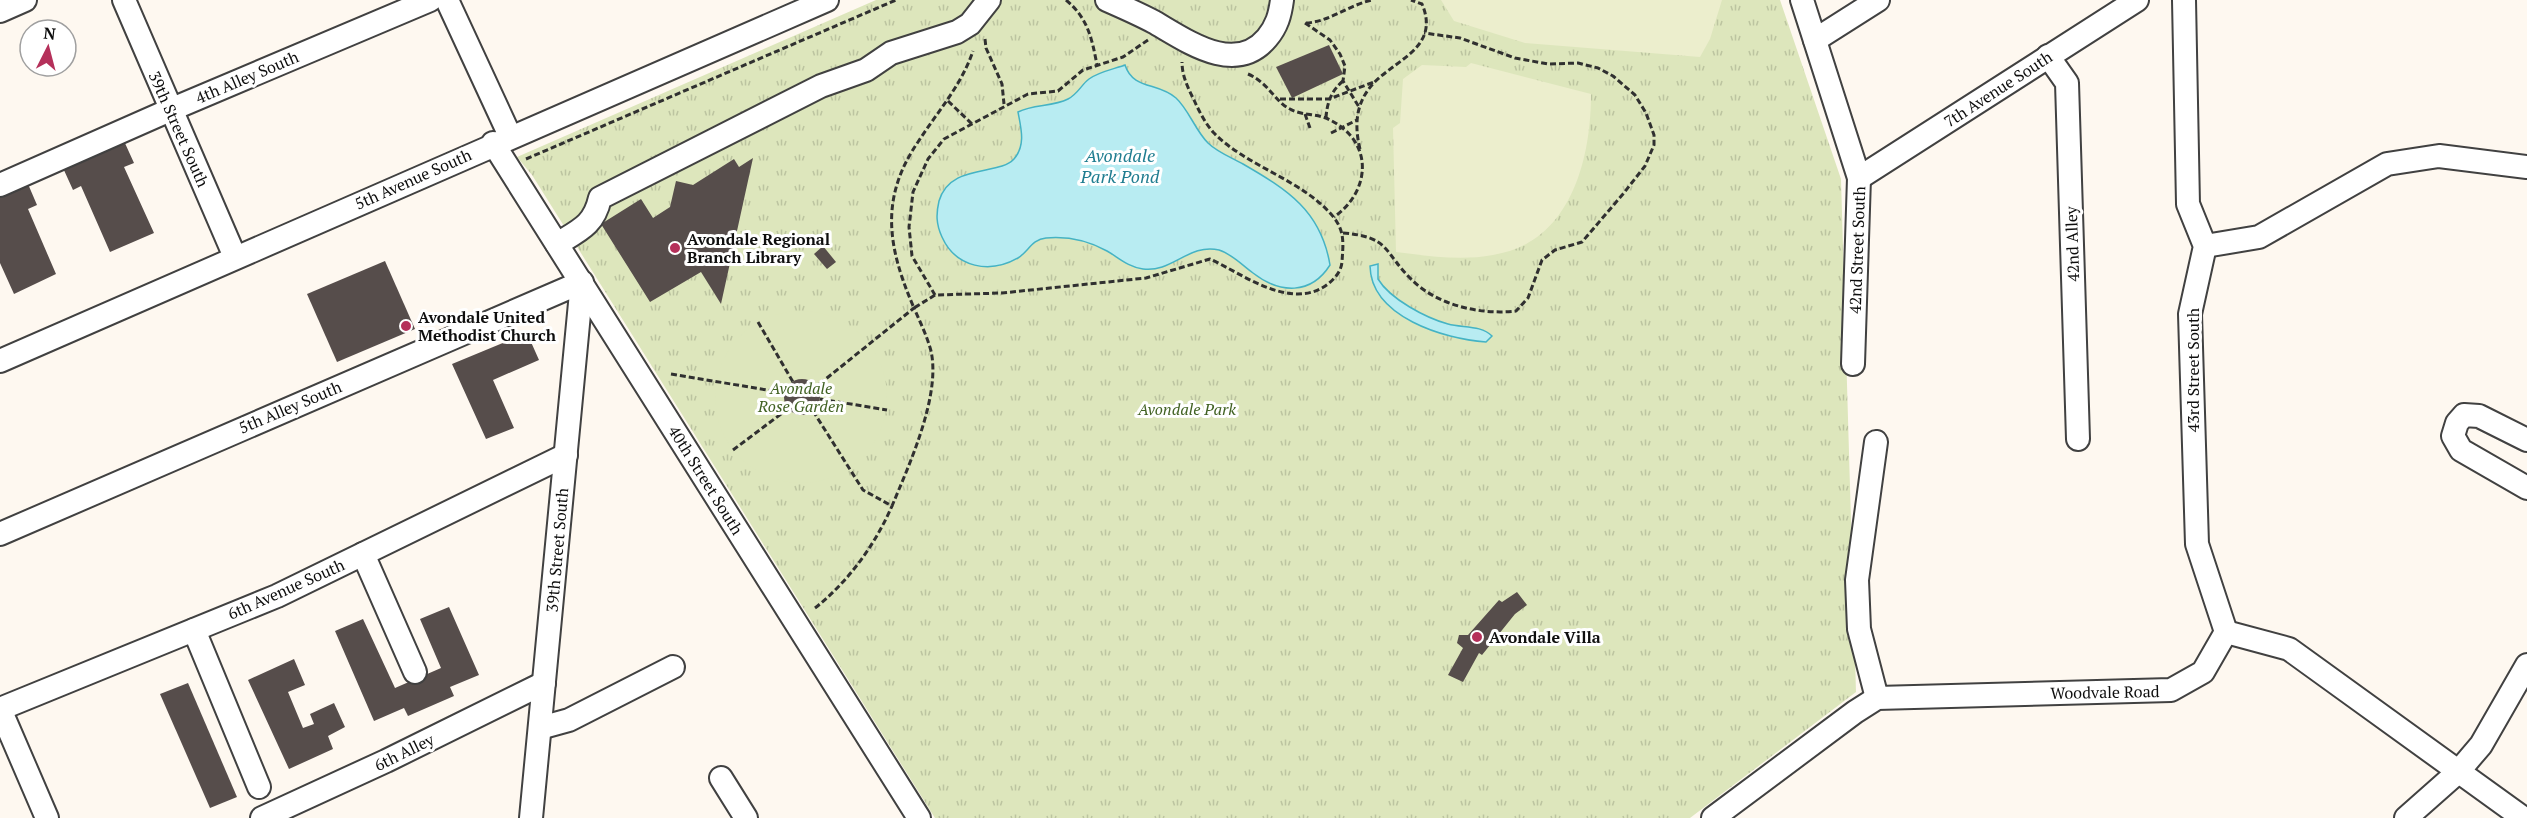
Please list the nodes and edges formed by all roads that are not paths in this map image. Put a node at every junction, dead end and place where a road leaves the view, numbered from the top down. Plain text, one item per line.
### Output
1 (25, 0) edge
2 (124, 0) edge
3 (430, 0) edge
4 (447, 0) edge
5 (827, 0) edge
6 (989, 0) edge
7 (1107, 0) edge
8 (1282, 0) edge
9 (1802, 0) edge
10 (1878, 0) edge
11 (2137, 0) edge
12 (2184, 0) edge
13 (0, 11) edge
14 (1815, 40) junction
15 (2048, 56) junction
16 (170, 110) junction
17 (501, 140) junction
18 (2527, 166) edge
19 (1859, 178) junction
20 (0, 185) edge
21 (557, 244) junction
22 (2205, 246) junction
23 (235, 257) junction
24 (582, 282) junction
25 (0, 361) edge
26 (1853, 364) dead end
27 (2078, 439) dead end
28 (2527, 440) edge
29 (1876, 442) dead end
30 (566, 455) junction
31 (2527, 488) edge
32 (0, 534) edge
33 (363, 554) junction
34 (194, 630) junction
35 (2226, 632) junction
36 (2527, 665) edge
37 (673, 667) dead end
38 (415, 672) dead end
39 (544, 683) junction
40 (1877, 698) junction
41 (0, 709) edge
42 (540, 728) junction
43 (2458, 772) junction
44 (721, 778) dead end
45 (259, 786) dead end
46 (47, 818) edge
47 (262, 818) edge
48 (531, 818) edge
49 (746, 818) edge
50 (919, 818) edge
51 (1713, 818) edge
52 (2406, 818) edge
53 (2523, 818) edge

1 - 13 street
2 - 16 street, 39th Street South
3 - 16 street, 4th Alley South
4 - 17 street, 40th Street South
5 - 17 street, 5th Avenue South
6 - 21 street
7 - 8 street
9 - 14 street, 42nd Street South
10 - 14 street
11 - 15 street, 7th Avenue South
12 - 22 street
14 - 19 street, 42nd Street South
15 - 19 street, 7th Avenue South
15 - 27 street, 42nd Alley
16 - 20 street, 4th Alley South
16 - 23 street, 39th Street South
17 - 21 street, 40th Street South
17 - 23 street, 5th Avenue South
18 - 22 street
19 - 26 street, 42nd Street South
21 - 24 street, 40th Street South
22 - 35 street, 43rd Street South
23 - 25 street, 5th Avenue South
24 - 30 street, 39th Street South
24 - 32 street, 5th Alley South
24 - 50 street, 40th Street South
28 - 31 street
29 - 40 street
30 - 33 street, 6th Avenue South
30 - 39 street, 39th Street South
33 - 34 street, 6th Avenue South
33 - 38 street
34 - 41 street, 6th Avenue South
34 - 45 street
35 - 40 street, Woodvale Road
35 - 43 street
36 - 43 street
37 - 42 street
39 - 42 street, 39th Street South
39 - 47 street, 6th Alley
40 - 51 street
41 - 46 street
42 - 48 street, 39th Street South
43 - 52 street
43 - 53 street
44 - 49 street

